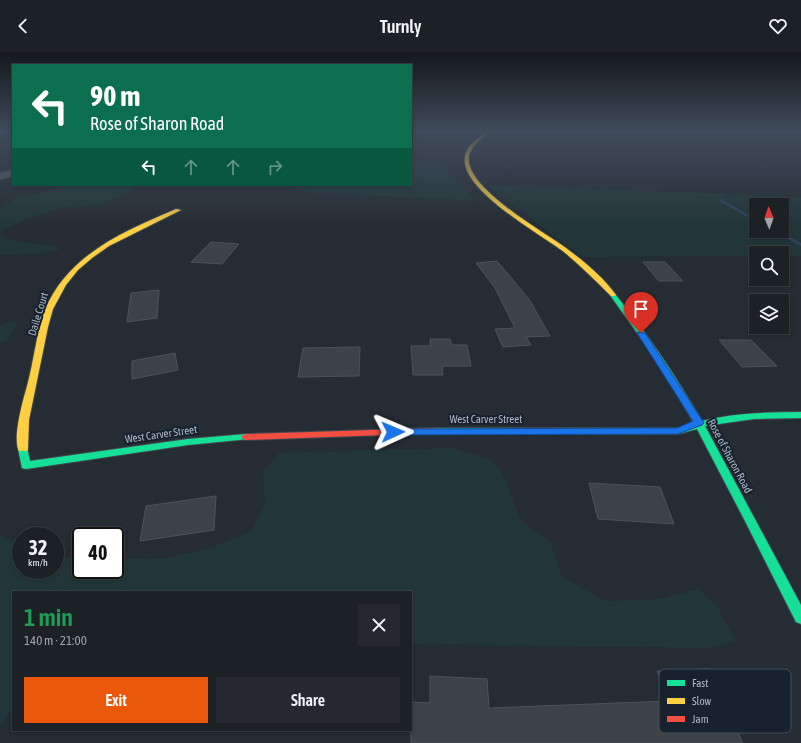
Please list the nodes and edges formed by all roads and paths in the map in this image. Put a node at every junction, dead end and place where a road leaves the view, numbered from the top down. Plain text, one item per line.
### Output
1 (467, 163) edge
2 (12, 173) edge
3 (0, 176) edge
4 (178, 210) dead end
5 (801, 415) edge
6 (699, 423) junction
7 (26, 465) joint
8 (801, 618) edge

1 - 6 street, Rose of Sharon Road
2 - 3 street
4 - 7 street, Daile Court
5 - 6 street, West Carver Street
6 - 7 street, West Carver Street
6 - 8 street, Rose of Sharon Road

